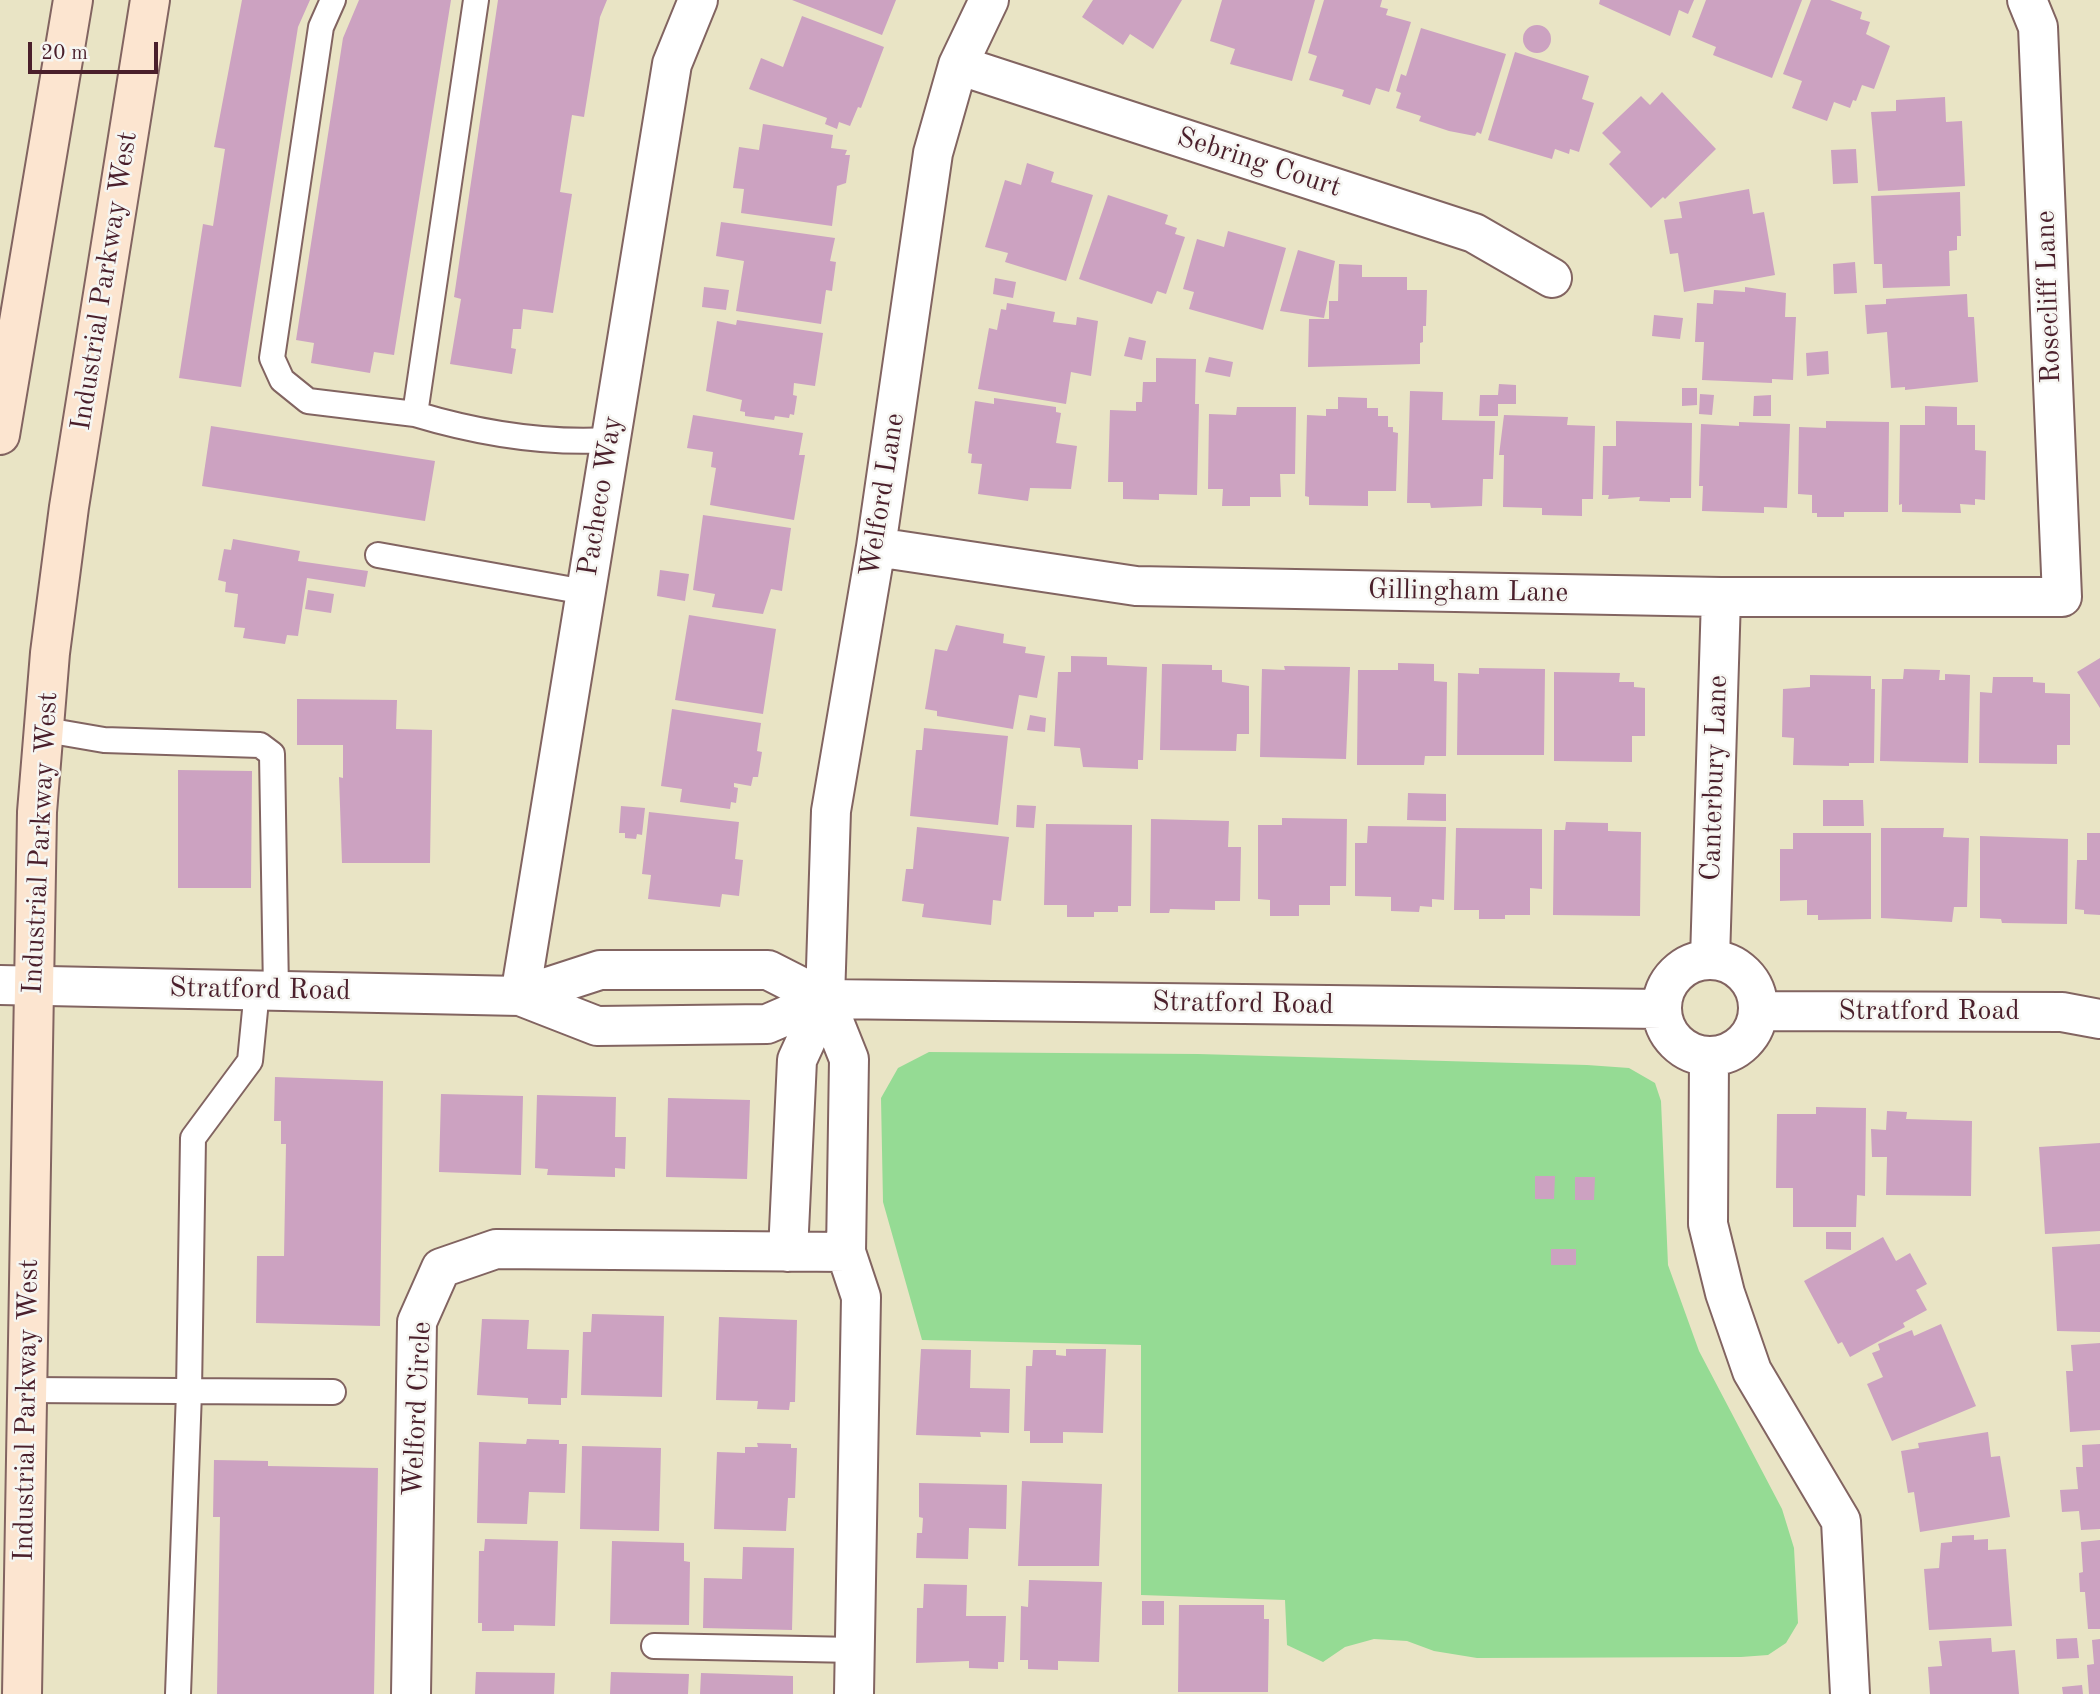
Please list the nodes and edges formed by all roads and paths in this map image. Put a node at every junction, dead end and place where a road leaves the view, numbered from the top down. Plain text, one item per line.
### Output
1 (73, 0) edge
2 (150, 0) edge
3 (333, 0) edge
4 (476, 0) edge
5 (698, 0) edge
6 (989, 0) edge
7 (2028, 0) edge
8 (958, 65) junction
9 (1552, 278) dead end
10 (415, 414) junction
11 (0, 435) edge
12 (611, 440) junction
13 (876, 547) junction
14 (379, 555) dead end
15 (585, 592) junction
16 (1721, 597) junction
17 (2062, 597) joint
18 (46, 730) junction
19 (1710, 959) junction
20 (17, 985) edge
21 (266, 990) junction
22 (520, 996) junction
23 (825, 999) junction
24 (1662, 1009) junction
25 (1758, 1011) junction
26 (2100, 1019) edge
27 (1709, 1056) junction
28 (788, 1252) junction
29 (846, 1252) junction
30 (27, 1390) junction
31 (189, 1392) junction
32 (333, 1392) dead end
33 (654, 1646) dead end
34 (855, 1650) junction
35 (22, 1694) edge
36 (178, 1694) edge
37 (411, 1694) edge
38 (855, 1694) edge
39 (1850, 1694) edge

1 - 11 main road
2 - 18 main road, Industrial Parkway West
3 - 10 lane
4 - 10 lane
5 - 12 street, Pacheco Way
6 - 8 street, Welford Lane
7 - 17 street, Rosecliff Lane
8 - 9 street, Sebring Court
8 - 13 street, Welford Lane
10 - 12 lane
12 - 15 street, Pacheco Way
13 - 16 street, Gillingham Lane
13 - 23 street, Welford Lane
14 - 15 lane
15 - 22 street, Pacheco Way
16 - 17 street, Gillingham Lane
16 - 19 street, Canterbury Lane
18 - 20 main road, Industrial Parkway West
18 - 21 lane
19 - 24 street
19 - 25 street
20 - 21 street, Stratford Road
20 - 30 main road, Industrial Parkway West
21 - 22 street, Stratford Road
21 - 31 lane
22 - 23 street, Stratford Road
22 - 23 street, Stratford Road
23 - 24 street, Stratford Road
23 - 28 street
23 - 29 street
24 - 27 street
25 - 26 street, Stratford Road
25 - 27 street
27 - 39 street
28 - 29 street, Welford Circle
28 - 37 street, Welford Circle
29 - 34 street
30 - 31 lane
30 - 35 main road, Industrial Parkway West
31 - 32 lane
31 - 36 lane
33 - 34 lane
34 - 38 street

